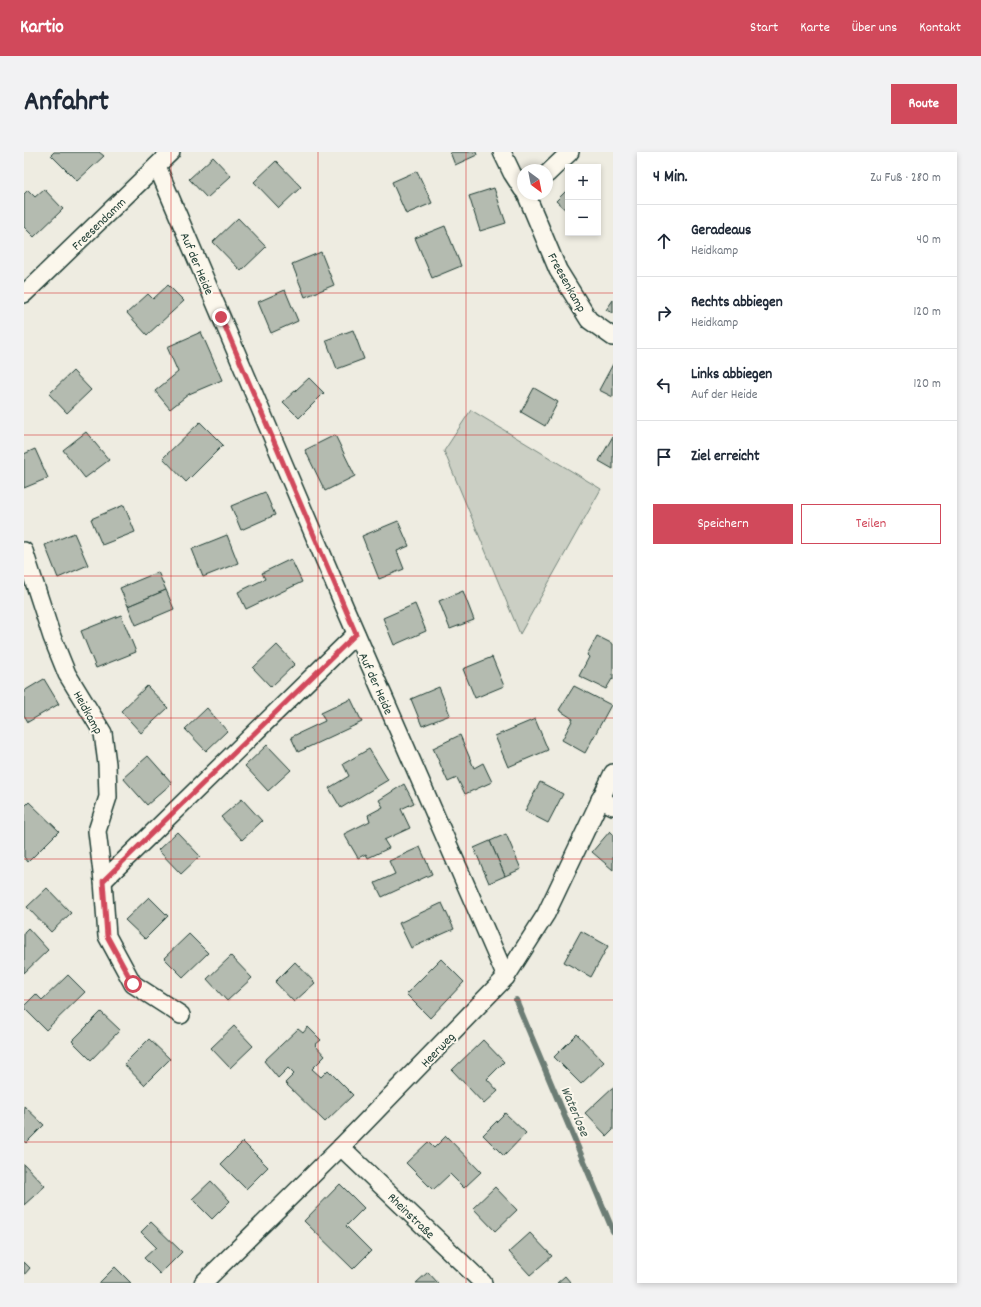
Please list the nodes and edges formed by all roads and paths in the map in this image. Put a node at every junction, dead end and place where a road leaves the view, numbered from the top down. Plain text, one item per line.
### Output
1 (171, 152) edge
2 (502, 152) edge
3 (570, 152) edge
4 (157, 166) junction
5 (553, 168) edge
6 (517, 181) edge
7 (529, 200) edge
8 (24, 294) edge
9 (613, 337) edge
10 (24, 551) edge
11 (356, 634) junction
12 (613, 773) edge
13 (606, 803) edge
14 (103, 881) junction
15 (506, 977) junction
16 (181, 1015) dead end
17 (341, 1148) junction
18 (203, 1283) edge
19 (483, 1283) edge

1 - 4 street, Freesendamm
2 - 6 street
3 - 5 street
4 - 8 street, Freesendamm
4 - 11 street, Auf der Heide
7 - 9 street, Freesenkamp
10 - 14 street, Heidkamp
11 - 14 street
11 - 15 street, Auf der Heide
12 - 13 street, Heerweg
13 - 15 street, Heerweg
14 - 16 street, Heidkamp
15 - 17 street, Heerweg
17 - 18 street, Heerweg
17 - 19 street, Rheinstraße

